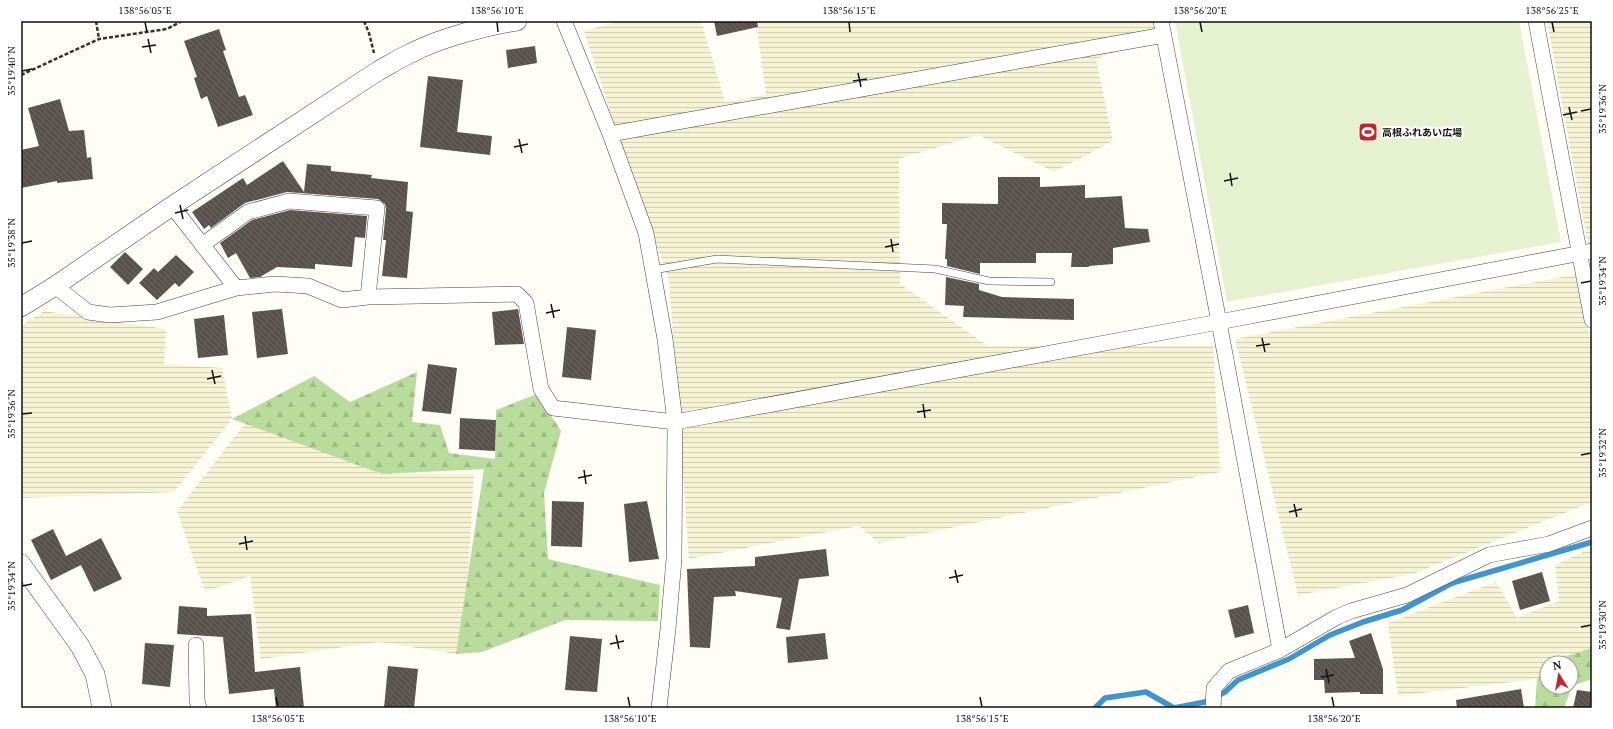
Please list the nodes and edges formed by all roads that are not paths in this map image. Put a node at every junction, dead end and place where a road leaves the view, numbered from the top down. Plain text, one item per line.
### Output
1 (517, 21) edge
2 (564, 21) edge
3 (1536, 21) edge
4 (1162, 28) edge
5 (610, 134) junction
6 (172, 206) junction
7 (202, 245) junction
8 (1585, 252) edge
9 (653, 270) junction
10 (1051, 282) dead end
11 (54, 286) junction
12 (236, 288) junction
13 (368, 297) junction
14 (21, 307) edge
15 (1592, 320) edge
16 (1219, 322) junction
17 (675, 422) junction
18 (1592, 528) edge
19 (21, 564) edge
20 (196, 645) dead end
21 (1280, 650) junction
22 (102, 708) edge
23 (200, 708) edge
24 (659, 708) edge
25 (1213, 708) edge

1 - 6 street
2 - 5 street
3 - 8 street
4 - 5 street
4 - 16 street
5 - 9 street
6 - 7 street
6 - 11 street
7 - 12 street
7 - 13 street
8 - 15 street
8 - 16 street
9 - 10 lane
9 - 17 street
11 - 12 street
11 - 14 street
12 - 13 street
13 - 17 street
16 - 17 street
16 - 21 street
17 - 24 street
18 - 21 street
19 - 22 street
20 - 23 street
21 - 25 street

